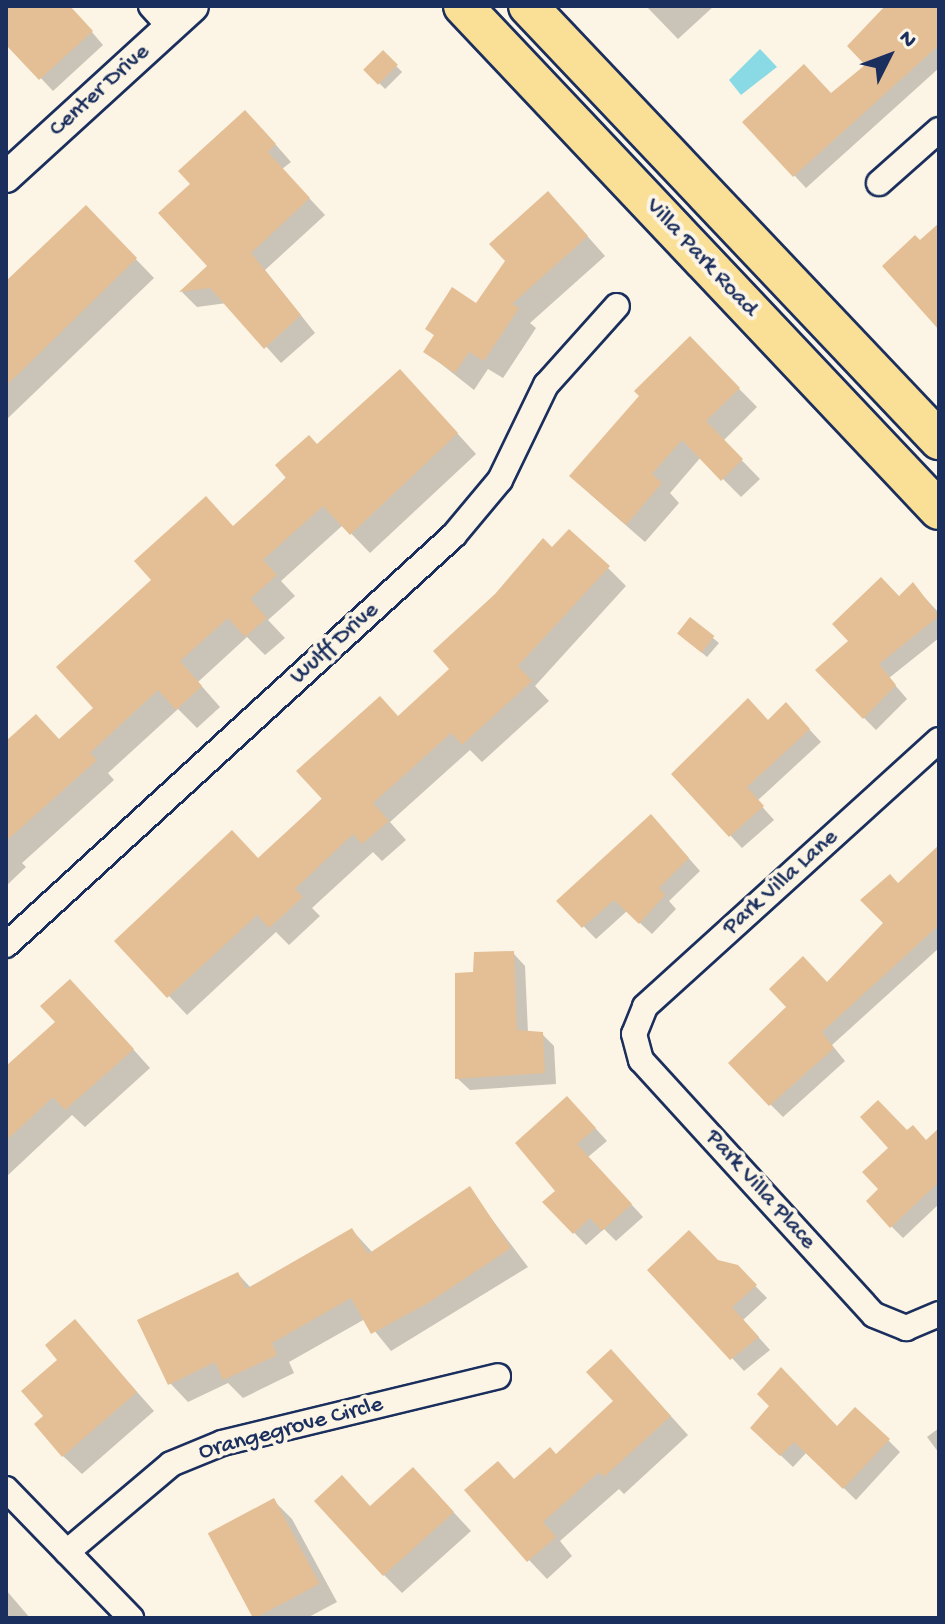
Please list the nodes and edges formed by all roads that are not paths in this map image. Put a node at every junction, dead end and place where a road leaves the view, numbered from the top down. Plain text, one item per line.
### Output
1 (193, 6) edge
2 (463, 6) edge
3 (528, 6) edge
4 (160, 17) edge
5 (601, 83) junction
6 (567, 116) junction
7 (939, 130) edge
8 (6, 177) edge
9 (879, 183) dead end
10 (617, 306) dead end
11 (939, 440) edge
12 (939, 510) edge
13 (939, 740) edge
14 (6, 945) edge
15 (634, 1034) joint
16 (939, 1314) edge
17 (498, 1376) dead end
18 (6, 1489) edge
19 (67, 1552) junction
20 (131, 1618) edge

1 - 4 street, Center Drive
2 - 6 main road, Villa Park Road
3 - 5 main road, Villa Park Road
4 - 8 street, Center Drive
5 - 6 main road
5 - 11 main road, Villa Park Road
6 - 12 main road, Villa Park Road
7 - 9 street
10 - 14 street, Wulff Drive
13 - 15 street, Park Villa Lane
15 - 16 street, Park Villa Place
17 - 19 street, Orangegrove Circle
18 - 19 street
19 - 20 street

